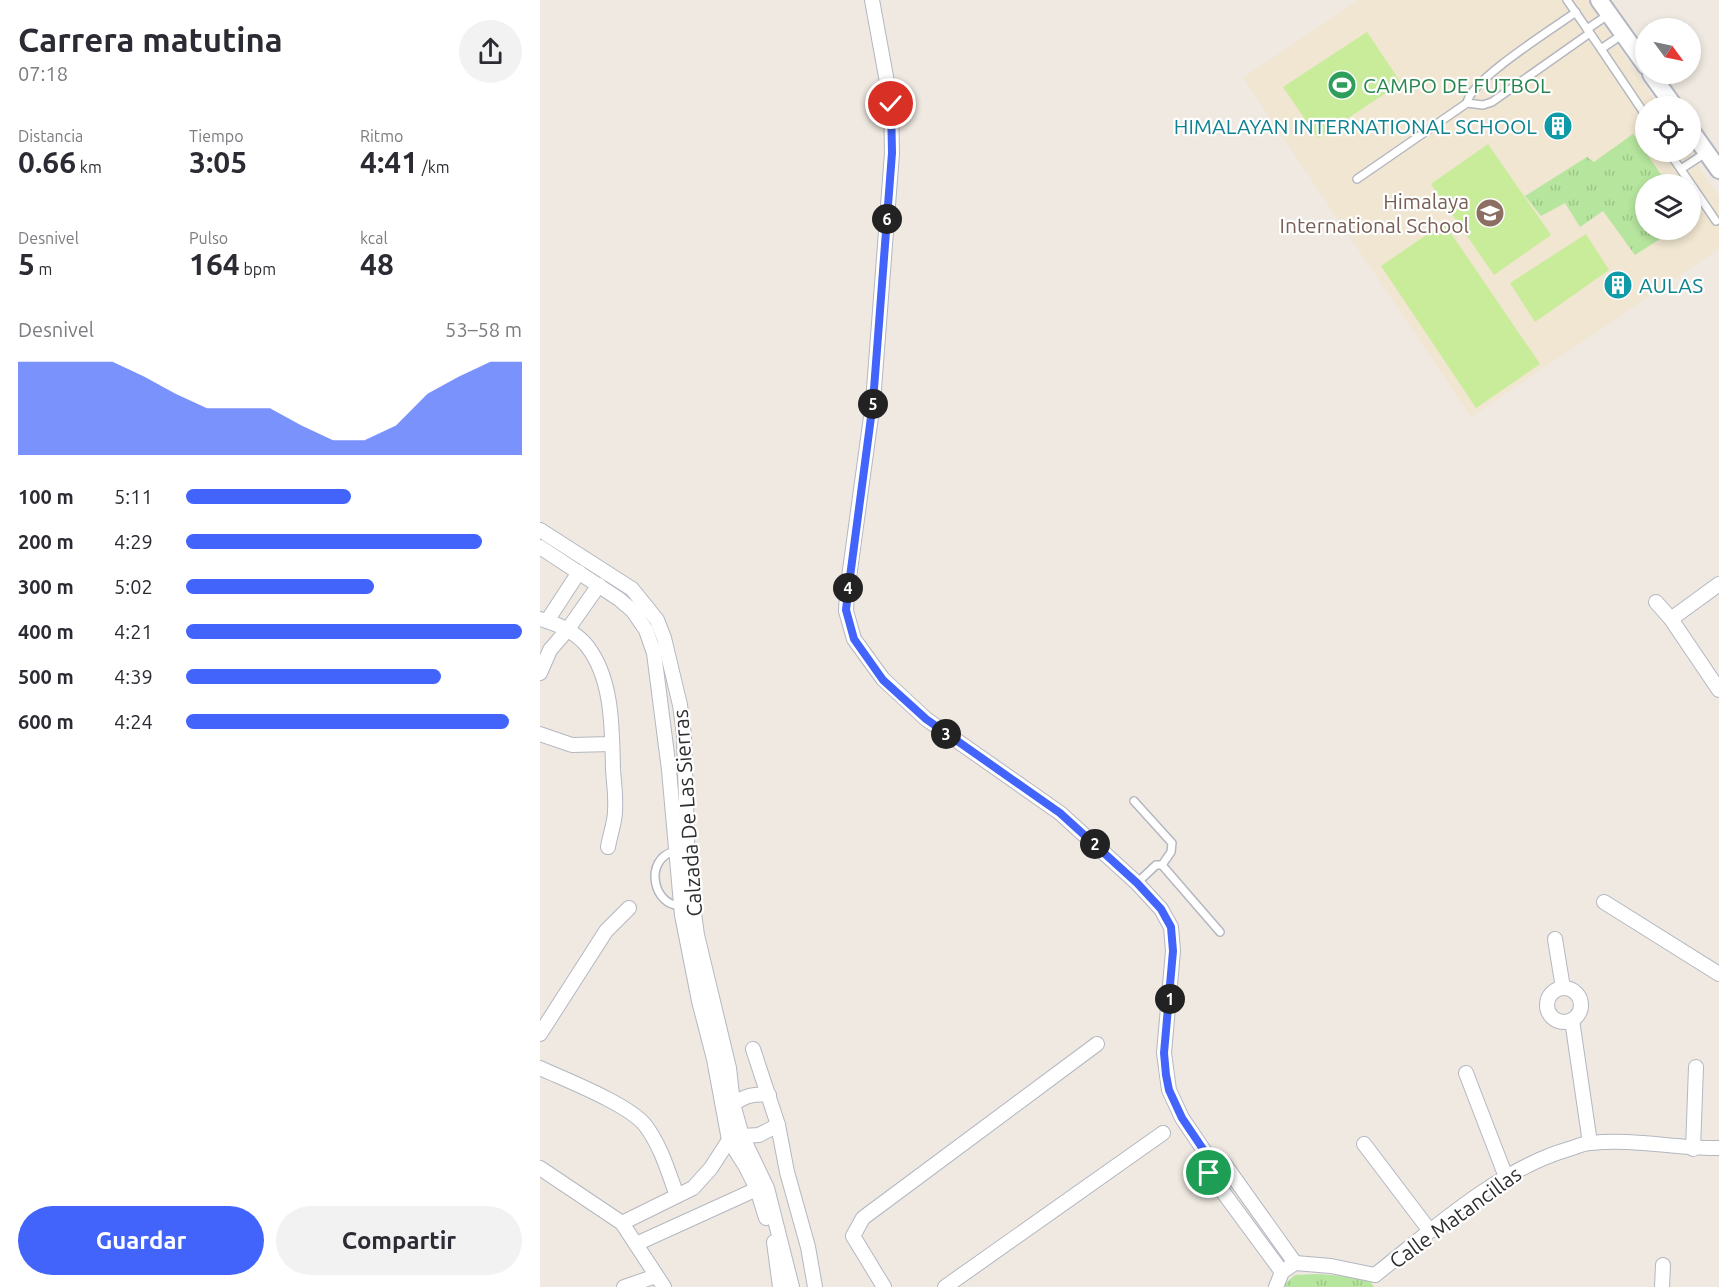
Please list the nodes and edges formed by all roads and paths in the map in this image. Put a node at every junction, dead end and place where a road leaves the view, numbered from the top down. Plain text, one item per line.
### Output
1 (872, 0) edge
2 (1567, 0) edge
3 (1599, 0) edge
4 (1576, 12) junction
5 (1608, 15) junction
6 (1589, 31) junction
7 (1623, 34) junction
8 (1601, 49) junction
9 (1635, 51) edge
10 (1635, 100) edge
11 (1467, 103) junction
12 (1701, 144) edge
13 (1707, 152) junction
14 (1677, 162) edge
15 (1682, 169) junction
16 (1719, 170) edge
17 (1357, 179) dead end
18 (1716, 221) dead end
19 (540, 530) edge
20 (540, 547) edge
21 (579, 572) junction
22 (1719, 584) edge
23 (599, 585) junction
24 (1656, 602) dead end
25 (1671, 619) junction
26 (543, 620) edge
27 (567, 629) junction
28 (540, 673) edge
29 (1718, 688) edge
30 (540, 734) edge
31 (612, 744) junction
32 (1134, 801) dead end
33 (608, 847) dead end
34 (675, 851) junction
35 (1161, 865) junction
36 (1137, 883) junction
37 (1604, 902) dead end
38 (681, 905) junction
39 (629, 908) dead end
40 (1221, 932) dead end
41 (1555, 939) dead end
42 (1719, 974) edge
43 (1563, 988) junction
44 (1572, 1020) junction
45 (540, 1034) edge
46 (1097, 1044) dead end
47 (753, 1049) dead end
48 (1696, 1067) dead end
49 (540, 1068) edge
50 (1466, 1073) dead end
51 (769, 1095) junction
52 (733, 1104) junction
53 (778, 1125) junction
54 (1163, 1133) dead end
55 (736, 1138) junction
56 (1590, 1143) junction
57 (1364, 1144) dead end
58 (1719, 1148) edge
59 (1693, 1149) junction
60 (1207, 1155) junction
61 (540, 1168) edge
62 (787, 1172) junction
63 (1506, 1177) junction
64 (547, 1181) edge
65 (760, 1185) junction
66 (693, 1188) junction
67 (677, 1196) junction
68 (708, 1210) junction
69 (622, 1223) junction
70 (1430, 1231) junction
71 (777, 1240) junction
72 (636, 1244) junction
73 (1295, 1263) junction
74 (1663, 1265) dead end
75 (1282, 1272) junction
76 (1379, 1281) edge
77 (660, 1282) edge
78 (624, 1287) edge
79 (780, 1287) edge
80 (792, 1287) edge
81 (815, 1287) edge
82 (884, 1287) edge
83 (945, 1287) edge
84 (1276, 1287) edge
85 (1662, 1287) edge

1 - 36 street
2 - 4 lane
3 - 5 street
4 - 6 lane
4 - 11 lane
5 - 6 lane
5 - 7 street
6 - 8 lane
6 - 11 lane
7 - 8 lane
7 - 9 street
8 - 10 lane
11 - 17 lane
12 - 13 street
13 - 15 lane
13 - 16 street
14 - 15 lane
15 - 18 lane
19 - 52 street, Calzada De Las Sierras
20 - 21 street, Calzada De Las Sierras
21 - 23 street, Calzada De Las Sierras
21 - 26 street
22 - 25 street
23 - 27 street
23 - 34 street, Calzada De Las Sierras
24 - 25 street
25 - 29 street
26 - 27 street
27 - 28 street
27 - 31 street
30 - 31 street
31 - 33 street
32 - 35 lane
34 - 38 street, Calzada De Las Sierras
34 - 38 lane
35 - 36 lane
35 - 40 lane
36 - 60 street
37 - 42 street
38 - 55 street, Calzada De Las Sierras
39 - 45 street
41 - 43 street
43 - 44 street
43 - 44 street
44 - 56 street
46 - 82 street
47 - 51 street
48 - 59 street
49 - 67 street
50 - 63 street
51 - 52 street
51 - 53 street
52 - 55 street, Calzada De Las Sierras
53 - 55 street
53 - 62 street
54 - 83 street
55 - 65 street, Calzada De Las Sierras
55 - 66 street
56 - 59 street, Calle Matancillas
56 - 63 street, Calle Matancillas
57 - 70 street
58 - 59 street, Calle Matancillas
60 - 73 street
60 - 75 street
61 - 64 street
62 - 65 street
62 - 81 street
63 - 70 street, Calle Matancillas
64 - 69 street
65 - 68 street
65 - 71 street, Calzada De Las Sierras
66 - 67 street
66 - 68 street
67 - 69 street
68 - 72 street
69 - 72 street
70 - 76 street, Calle Matancillas
71 - 79 street, Calzada De Las Sierras
71 - 80 street, Calzada De Las Sierras
72 - 77 street
73 - 75 street
73 - 76 street, Calle Matancillas
74 - 85 street
75 - 84 street
77 - 78 street

